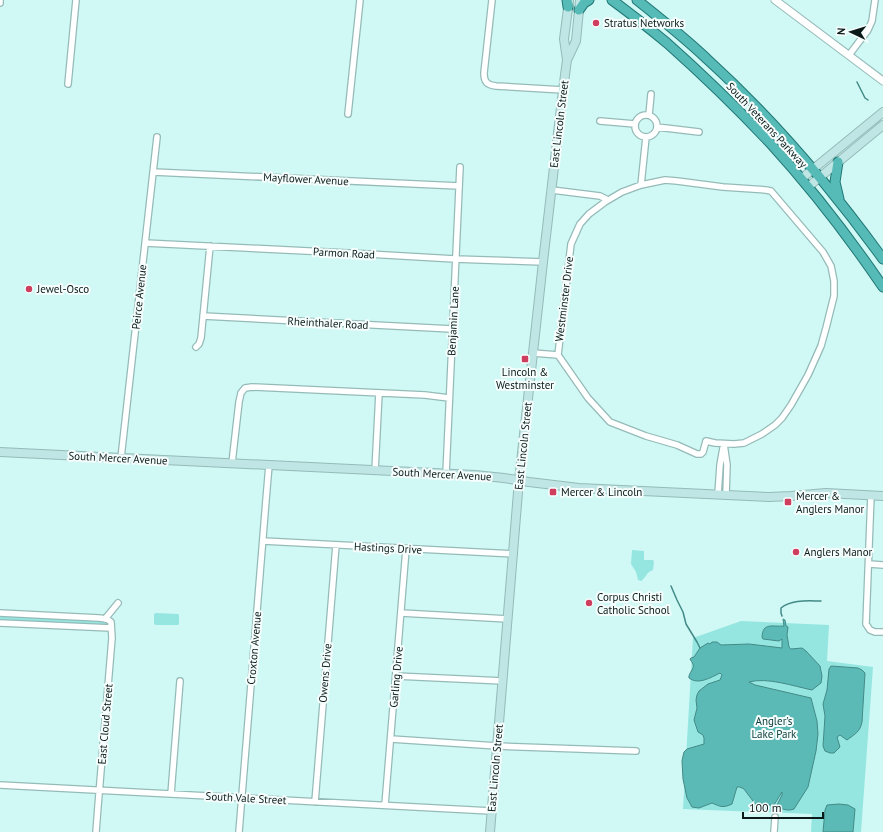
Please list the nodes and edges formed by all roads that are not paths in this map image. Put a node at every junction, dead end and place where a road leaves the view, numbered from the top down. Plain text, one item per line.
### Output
1 (0, 0) edge
2 (76, 0) edge
3 (360, 0) edge
4 (492, 0) edge
5 (580, 0) edge
6 (588, 0) edge
7 (612, 0) edge
8 (638, 0) edge
9 (775, 0) edge
10 (875, 0) edge
11 (568, 2) edge
12 (0, 3) edge
13 (579, 10) junction
14 (849, 55) junction
15 (567, 60) junction
16 (883, 81) edge
17 (68, 84) dead end
18 (563, 90) junction
19 (651, 94) dead end
20 (883, 112) edge
21 (348, 114) dead end
22 (649, 115) junction
23 (600, 120) dead end
24 (635, 124) junction
25 (883, 125) edge
26 (657, 127) junction
27 (699, 132) dead end
28 (157, 137) dead end
29 (646, 137) junction
30 (838, 162) junction
31 (460, 168) dead end
32 (813, 169) junction
33 (153, 172) junction
34 (820, 177) junction
35 (801, 179) junction
36 (641, 185) junction
37 (459, 186) junction
38 (808, 187) junction
39 (552, 190) junction
40 (608, 200) junction
41 (839, 200) junction
42 (145, 243) junction
43 (210, 246) junction
44 (455, 259) junction
45 (883, 260) edge
46 (543, 262) junction
47 (883, 287) edge
48 (203, 316) junction
49 (452, 329) junction
50 (196, 347) dead end
51 (533, 353) junction
52 (558, 355) junction
53 (379, 393) junction
54 (449, 398) junction
55 (724, 444) junction
56 (0, 452) edge
57 (121, 458) junction
58 (232, 463) junction
59 (268, 465) junction
60 (375, 471) junction
61 (446, 474) junction
62 (520, 480) junction
63 (722, 495) junction
64 (871, 495) junction
65 (883, 496) edge
66 (263, 541) junction
67 (336, 545) junction
68 (406, 549) junction
69 (514, 554) junction
70 (869, 564) junction
71 (883, 565) edge
72 (118, 603) dead end
73 (0, 613) edge
74 (401, 613) junction
75 (105, 619) junction
76 (508, 619) junction
77 (0, 623) edge
78 (111, 628) junction
79 (883, 632) edge
80 (396, 676) junction
81 (503, 681) junction
82 (180, 682) dead end
83 (391, 739) junction
84 (498, 746) junction
85 (636, 751) dead end
86 (0, 785) edge
87 (99, 790) junction
88 (171, 794) junction
89 (242, 798) junction
90 (315, 802) junction
91 (385, 805) junction
92 (492, 811) junction
93 (775, 817) dead end
94 (96, 832) edge
95 (239, 832) edge
96 (490, 832) edge
97 (774, 832) edge

1 - 12 street
2 - 17 street
3 - 21 street
4 - 18 street
5 - 13 main road, East Lincoln Street
6 - 13 highway
7 - 35 highway, South Veterans Parkway
8 - 32 highway, South Veterans Parkway
9 - 14 street
10 - 14 street
11 - 15 main road, East Lincoln Street
13 - 15 main road, East Lincoln Street
14 - 16 street
15 - 18 main road, East Lincoln Street
18 - 39 main road, East Lincoln Street
19 - 22 street
20 - 32 main road
22 - 24 street
22 - 26 street
23 - 24 street
24 - 29 street
25 - 30 main road
26 - 27 street
26 - 29 street
28 - 33 street, Peirce Avenue
29 - 36 street
30 - 34 main road
30 - 41 highway
31 - 37 street, Benjamin Lane
32 - 34 highway, South Veterans Parkway
32 - 35 main road
33 - 37 street, Mayflower Avenue
33 - 42 street, Peirce Avenue
34 - 38 main road
34 - 41 highway, South Veterans Parkway
35 - 38 highway, South Veterans Parkway
36 - 40 street, Westminster Drive
36 - 55 street, Westminster Drive
37 - 44 street, Benjamin Lane
38 - 47 highway, South Veterans Parkway
39 - 40 street
39 - 46 main road, East Lincoln Street
40 - 52 street, Westminster Drive
41 - 45 highway, South Veterans Parkway
42 - 43 street, Parmon Road
42 - 57 street, Peirce Avenue
43 - 44 street, Parmon Road
43 - 48 street
44 - 46 street, Parmon Road
44 - 49 street, Benjamin Lane
46 - 51 main road, East Lincoln Street
48 - 49 street, Rheinthaler Road
48 - 50 street
49 - 54 street, Benjamin Lane
51 - 52 street
51 - 62 main road, East Lincoln Street
52 - 55 street, Westminster Drive
53 - 54 street
53 - 58 street
53 - 60 street
54 - 61 street, Benjamin Lane
55 - 63 street
56 - 57 main road, South Mercer Avenue
57 - 58 main road, South Mercer Avenue
58 - 59 main road, South Mercer Avenue
59 - 60 main road, South Mercer Avenue
59 - 66 street, Croxton Avenue
60 - 61 main road, South Mercer Avenue
61 - 62 main road, South Mercer Avenue
62 - 63 main road, South Mercer Avenue
62 - 69 main road, East Lincoln Street
63 - 64 main road, South Mercer Avenue
64 - 65 main road, South Mercer Avenue
64 - 70 street
66 - 67 street, Hastings Drive
66 - 89 street, Croxton Avenue
67 - 68 street, Hastings Drive
67 - 90 street, Owens Drive
68 - 69 street, Hastings Drive
68 - 74 street, Garling Drive
69 - 76 main road, East Lincoln Street
70 - 71 street
70 - 79 street
72 - 75 street
73 - 75 street
74 - 76 street
74 - 80 street, Garling Drive
75 - 78 street
76 - 81 main road, East Lincoln Street
77 - 78 street
78 - 87 street, East Cloud Street
80 - 81 street
80 - 83 street, Garling Drive
81 - 84 main road, East Lincoln Street
82 - 88 street
83 - 84 street
83 - 91 street, Garling Drive
84 - 85 street
84 - 92 main road, East Lincoln Street
86 - 87 street, South Vale Street
87 - 88 street, South Vale Street
87 - 94 street, East Cloud Street
88 - 89 street, South Vale Street
89 - 90 street, South Vale Street
89 - 95 street, Croxton Avenue
90 - 91 street, South Vale Street
91 - 92 street, South Vale Street
92 - 96 main road, East Lincoln Street
93 - 97 street

